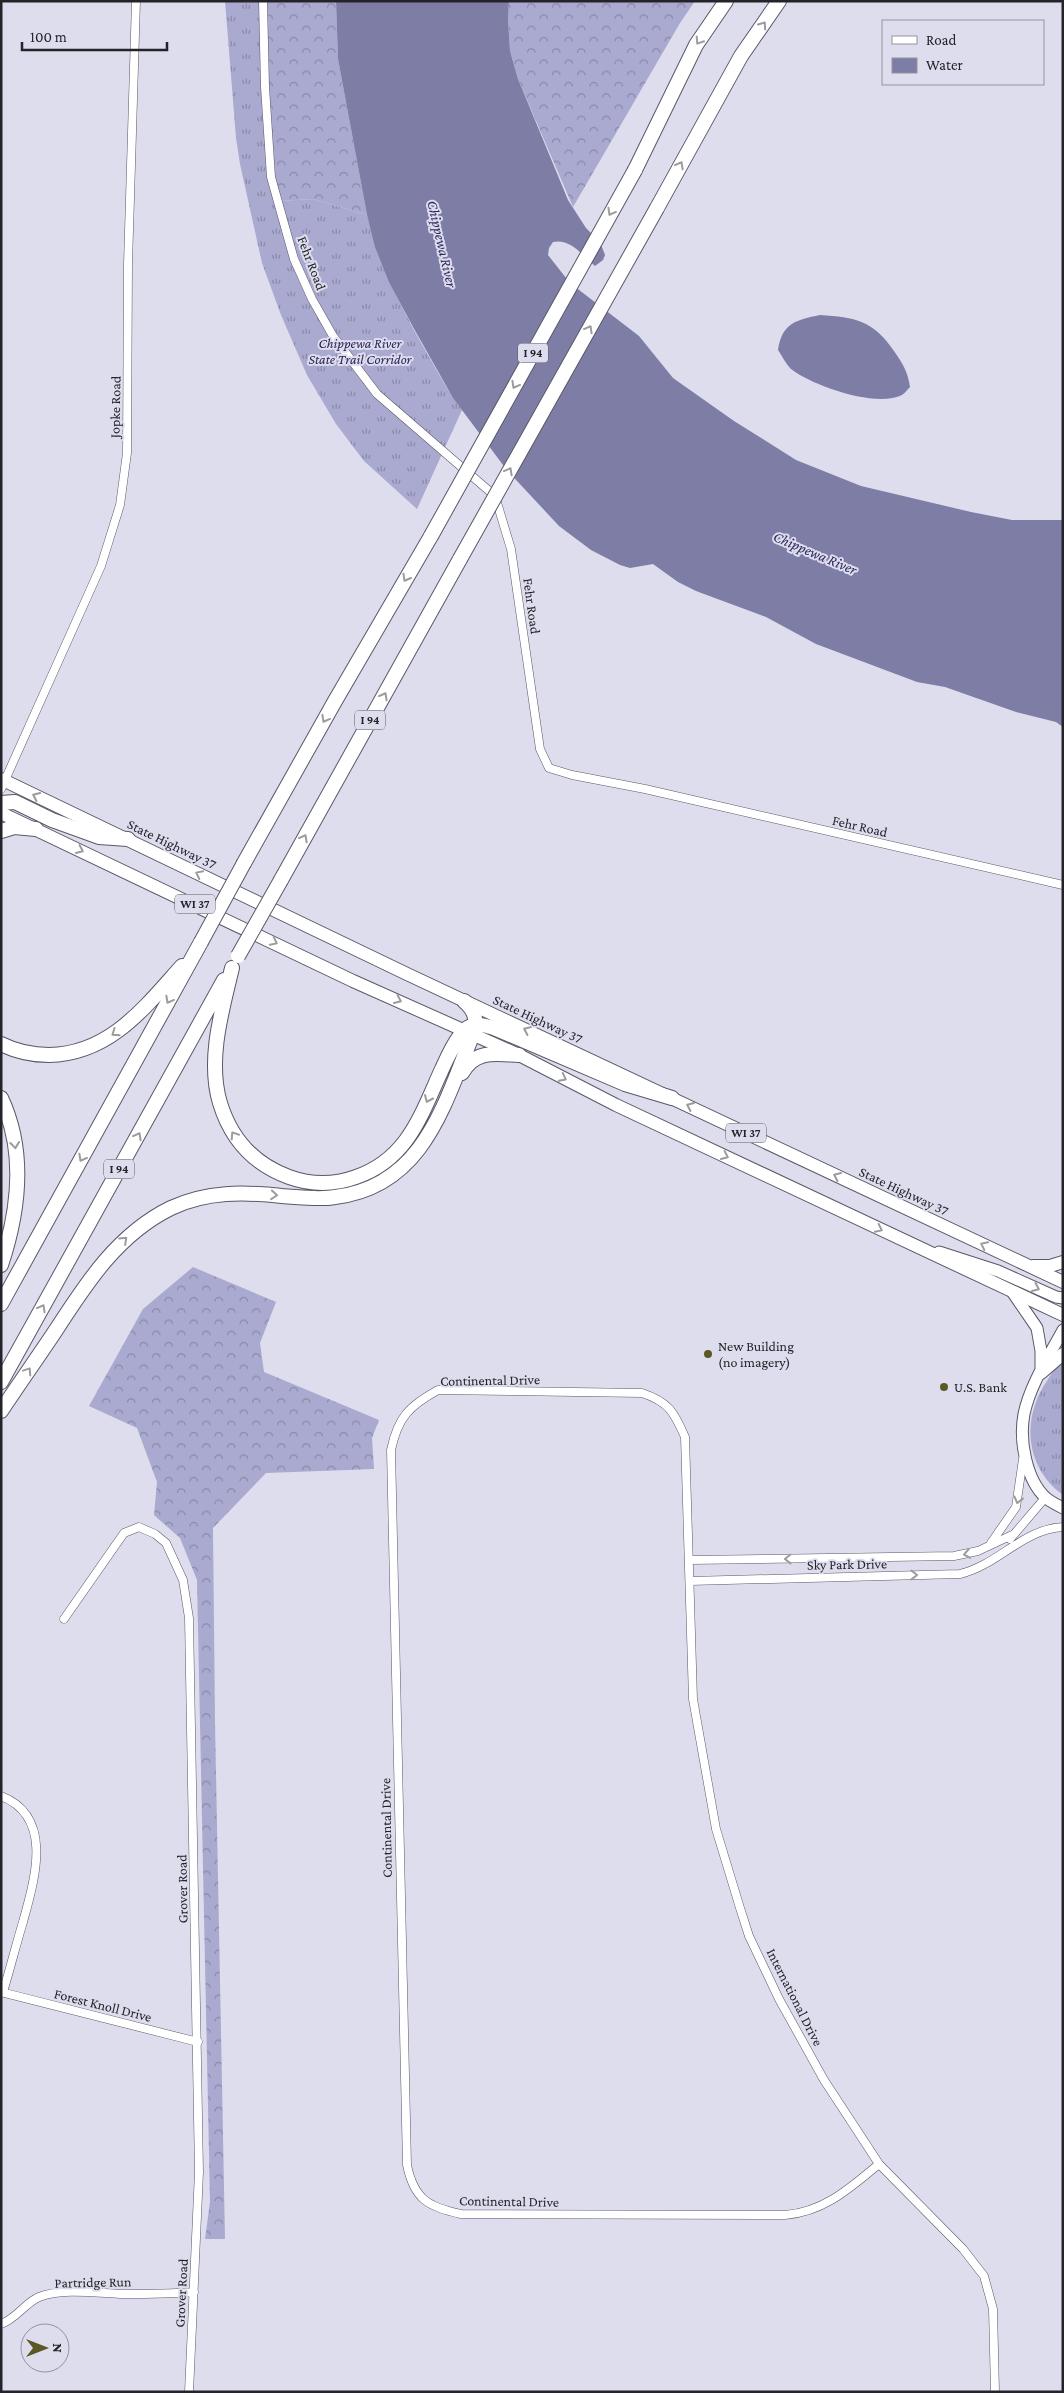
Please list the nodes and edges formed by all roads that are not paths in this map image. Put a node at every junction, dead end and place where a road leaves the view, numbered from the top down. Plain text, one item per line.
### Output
1 (136, 1) edge
2 (263, 1) edge
3 (726, 1) edge
4 (779, 1) edge
5 (2, 783) edge
6 (1, 803) edge
7 (1, 813) edge
8 (36, 829) junction
9 (1, 831) edge
10 (128, 839) junction
11 (1063, 885) edge
12 (199, 945) junction
13 (235, 962) junction
14 (464, 1001) junction
15 (471, 1030) junction
16 (1, 1044) edge
17 (519, 1055) junction
18 (1, 1098) edge
19 (672, 1098) junction
20 (443, 1106) junction
21 (908, 1243) junction
22 (1063, 1262) edge
23 (1, 1265) edge
24 (1028, 1266) junction
25 (1063, 1282) edge
26 (1013, 1292) junction
27 (1063, 1298) edge
28 (1, 1304) edge
29 (1063, 1315) edge
30 (1063, 1330) edge
31 (1063, 1354) edge
32 (1041, 1373) junction
33 (1, 1382) edge
34 (1, 1411) edge
35 (1024, 1452) junction
36 (1045, 1498) junction
37 (1063, 1508) edge
38 (1063, 1527) edge
39 (1012, 1535) junction
40 (987, 1547) junction
41 (1000, 1555) junction
42 (690, 1560) junction
43 (690, 1581) junction
44 (64, 1619) dead end
45 (1, 1796) edge
46 (2, 1992) edge
47 (198, 2042) junction
48 (879, 2164) junction
49 (194, 2292) junction
50 (1, 2324) edge
51 (189, 2392) edge
52 (995, 2392) edge

1 - 5 street, Jopke Road
2 - 11 street, Fehr Road
3 -> 12 highway, I 94, bridge
13 -> 4 highway, I 94, bridge
10 -> 5 main road, State Highway 37 / WI 37
6 - 10 highway
7 - 8 main road, WI 37
8 - 9 highway
8 -> 15 main road, WI 37
14 -> 10 main road, State Highway 37 / WI 37
12 -> 16 highway
12 -> 28 highway, I 94
15 -> 13 highway
33 -> 13 highway, I 94
14 - 15 highway
19 -> 14 main road, State Highway 37 / WI 37
15 - 17 main road, WI 37
15 - 19 highway
15 - 20 highway
17 - 20 highway
17 -> 21 main road, WI 37
18 -> 23 highway
24 -> 19 main road, State Highway 37 / WI 37
34 -> 20 highway
21 - 26 main road, WI 37
21 -> 27 street
22 - 24 main road
24 - 25 main road, State Highway 37 / WI 37
26 - 29 main road, WI 37
26 - 32 street
30 - 32 street
31 - 32 main road
32 - 35 street
35 - 36 street
35 -> 40 street
36 - 37 street
36 - 39 street, Sky Park Drive
38 - 41 street, Sky Park Drive
39 - 40 street, Sky Park Drive
39 - 41 street, Sky Park Drive
40 -> 42 street, Sky Park Drive
43 -> 41 street, Sky Park Drive
42 - 43 street, International Drive
42 - 48 street, Continental Drive
43 - 48 street, International Drive
44 - 47 street, Grover Road
45 - 46 street
46 - 47 street, Forest Knoll Drive
47 - 49 street, Grover Road
48 - 52 street, International Drive
49 - 50 street, Partridge Run
49 - 51 street, Grover Road

